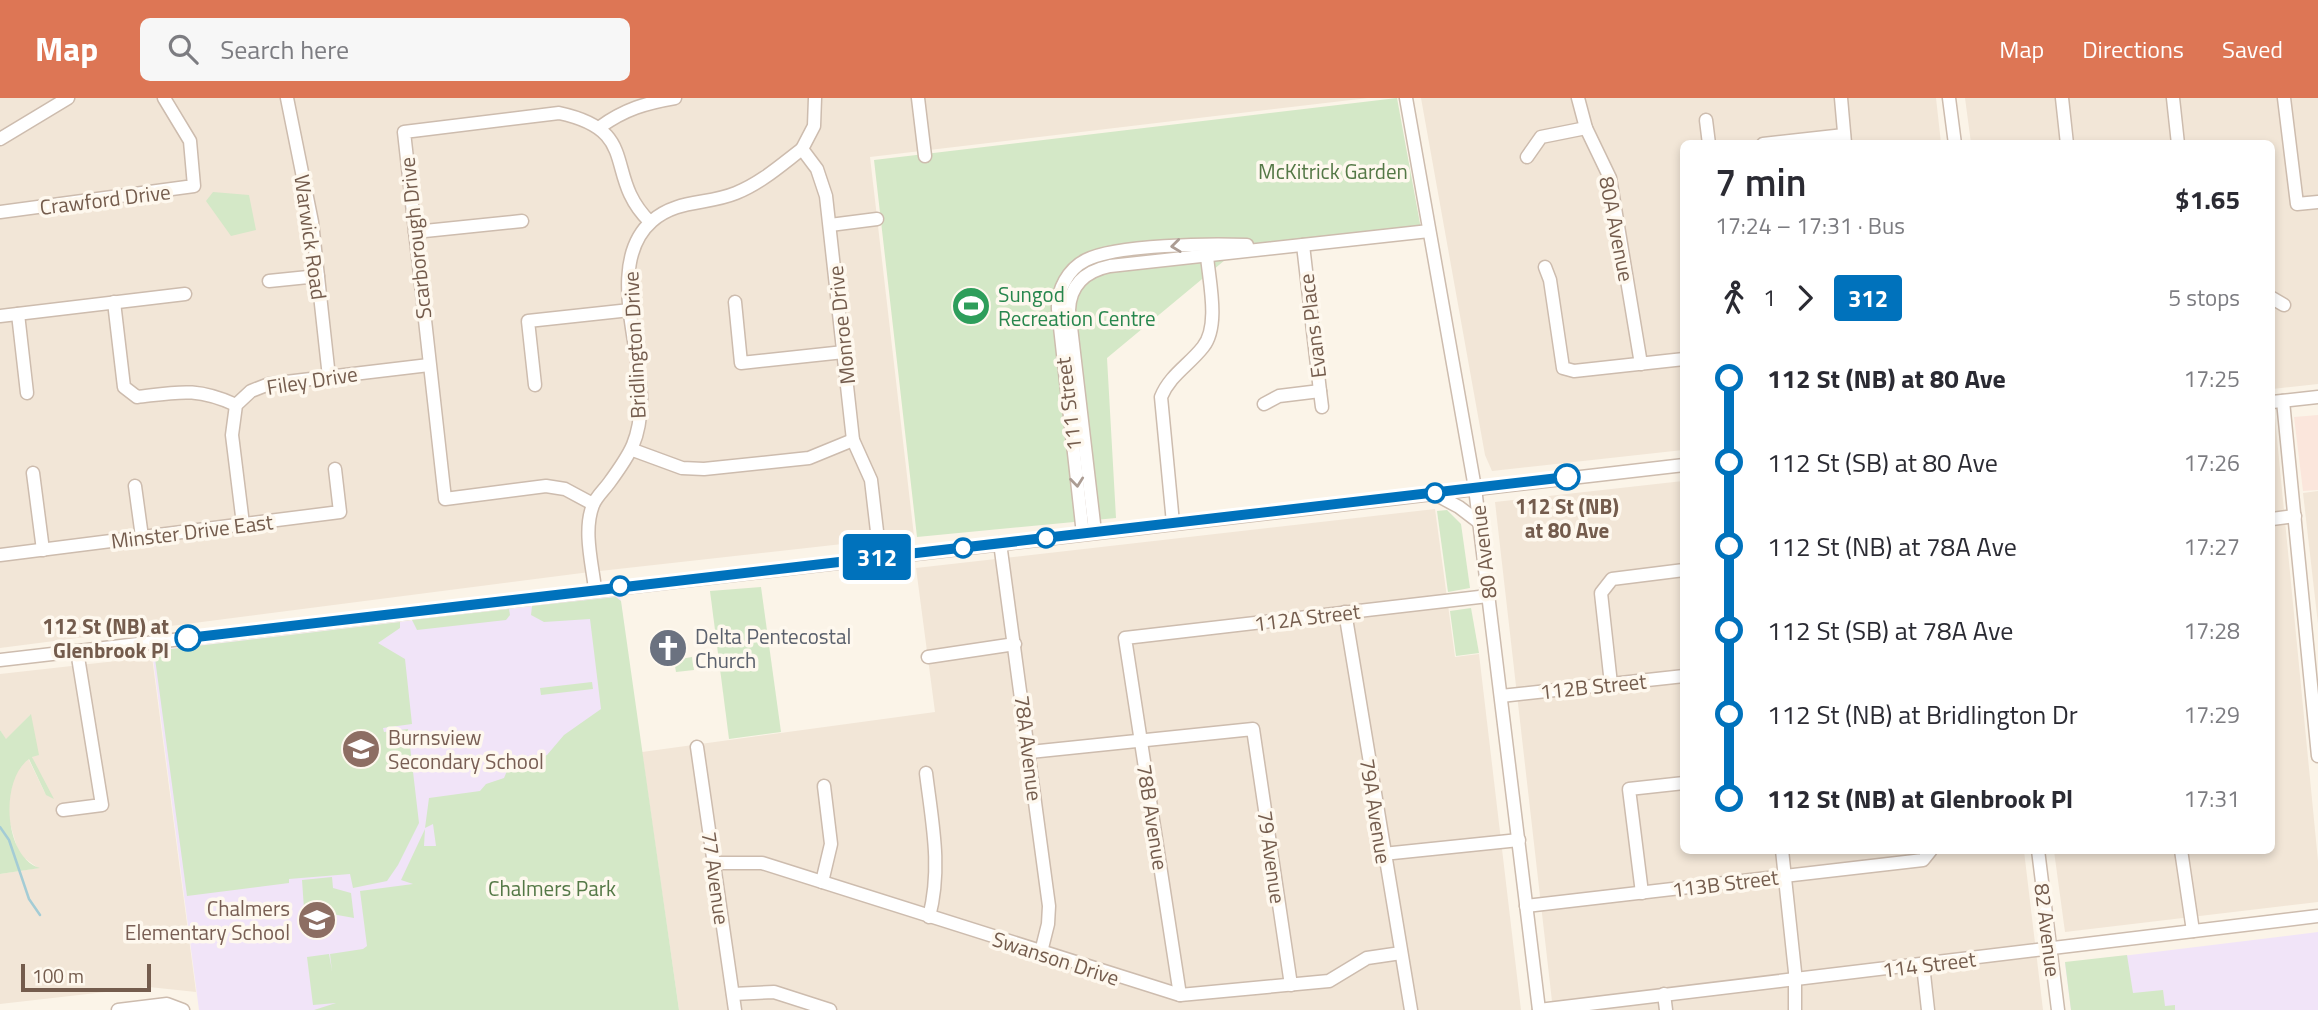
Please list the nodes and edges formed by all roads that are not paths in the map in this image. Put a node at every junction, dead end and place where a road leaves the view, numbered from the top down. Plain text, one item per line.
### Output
1 (68, 98) edge
2 (164, 98) edge
3 (287, 98) edge
4 (676, 98) edge
5 (815, 98) edge
6 (918, 98) edge
7 (1406, 98) edge
8 (1578, 98) edge
9 (1841, 98) edge
10 (1950, 98) edge
11 (2062, 98) edge
12 (2173, 98) edge
13 (2284, 98) edge
14 (1706, 120) dead end
15 (600, 127) junction
16 (1587, 128) junction
17 (0, 139) edge
18 (1845, 139) edge
19 (1708, 140) edge
20 (1955, 140) edge
21 (2067, 140) edge
22 (2178, 140) edge
23 (802, 149) junction
24 (925, 156) dead end
25 (1527, 158) dead end
26 (2318, 202) edge
27 (0, 212) edge
28 (877, 219) dead end
29 (522, 221) dead end
30 (650, 222) junction
31 (830, 225) junction
32 (1429, 231) junction
33 (415, 232) junction
34 (1303, 245) junction
35 (1269, 249) junction
36 (1207, 256) junction
37 (1545, 267) dead end
38 (318, 276) junction
39 (269, 282) dead end
40 (185, 294) dead end
41 (2275, 300) edge
42 (114, 302) junction
43 (735, 302) dead end
44 (2284, 305) dead end
45 (630, 310) junction
46 (18, 314) junction
47 (0, 316) edge
48 (844, 352) junction
49 (1680, 359) edge
50 (1641, 364) junction
51 (429, 365) junction
52 (329, 377) junction
53 (535, 385) dead end
54 (1320, 391) junction
55 (27, 393) dead end
56 (2318, 397) edge
57 (2277, 402) edge
58 (1264, 404) dead end
59 (236, 405) junction
60 (1322, 407) dead end
61 (853, 440) junction
62 (633, 450) junction
63 (1680, 465) edge
64 (335, 469) dead end
65 (33, 473) dead end
66 (135, 486) dead end
67 (1475, 488) junction
68 (1432, 493) junction
69 (593, 504) junction
70 (2295, 516) junction
71 (2275, 519) edge
72 (1173, 523) junction
73 (1480, 523) junction
74 (243, 524) junction
75 (1089, 533) junction
76 (142, 537) junction
77 (1000, 543) junction
78 (43, 550) junction
79 (0, 555) edge
80 (880, 557) junction
81 (1680, 570) edge
82 (595, 589) junction
83 (1488, 596) junction
84 (1345, 612) junction
85 (2312, 634) edge
86 (1125, 638) joint
87 (1015, 644) junction
88 (77, 651) junction
89 (928, 657) dead end
90 (0, 660) edge
91 (1680, 676) edge
92 (1611, 684) junction
93 (1502, 696) junction
94 (1142, 740) junction
95 (696, 747) dead end
96 (1030, 752) junction
97 (2318, 756) edge
98 (926, 772) dead end
99 (1680, 783) edge
100 (824, 786) dead end
101 (63, 810) dead end
102 (1519, 840) junction
103 (1383, 854) junction
104 (1782, 854) edge
105 (2039, 854) edge
106 (2183, 854) edge
107 (1927, 855) edge
108 (714, 863) junction
109 (1784, 876) junction
110 (822, 883) junction
111 (1642, 893) junction
112 (1526, 906) junction
113 (2318, 916) edge
114 (929, 917) junction
115 (2193, 931) junction
116 (2051, 949) junction
117 (1041, 953) junction
118 (1401, 953) junction
119 (1923, 965) junction
120 (1794, 980) junction
121 (1291, 985) junction
122 (1664, 994) junction
123 (733, 995) junction
124 (1180, 995) junction
125 (118, 1010) edge
126 (183, 1010) edge
127 (735, 1010) edge
128 (830, 1010) edge
129 (1411, 1010) edge
130 (1539, 1010) edge
131 (1666, 1010) edge
132 (1795, 1010) edge
133 (1928, 1010) edge
134 (2059, 1010) edge

1 - 17 street
2 - 27 street, Crawford Drive
3 - 38 street, Warwick Road
4 - 15 street
5 - 23 street
6 - 24 street
7 - 32 street, 80 Avenue
8 - 16 street, 80A Avenue
9 - 18 street
10 - 20 street
11 - 21 street
12 - 22 street
13 - 26 street
14 - 19 street
15 - 30 street
15 - 33 street, Scarborough Drive
16 - 25 street
16 - 50 street, 80A Avenue
23 - 30 street
23 - 31 street, Monroe Drive
28 - 31 street
29 - 33 street
30 - 45 street, Bridlington Drive
31 - 48 street, Monroe Drive
32 - 34 street, 111 Street
32 - 67 street, 80 Avenue
33 - 51 street, Scarborough Drive
34 - 35 street, 111 Street
34 - 54 street, Evans Place
35 - 36 street, 111 Street
35 -> 75 street, 111 Street
36 - 72 street
36 - 75 street, 111 Street
37 - 50 street
38 - 39 street
38 - 52 street, Warwick Road
40 - 42 street
41 - 44 street
42 - 46 street
42 - 59 street
43 - 48 street
45 - 53 street
45 - 62 street, Bridlington Drive
46 - 47 street
46 - 55 street
48 - 61 street, Monroe Drive
49 - 50 street
51 - 52 street, Filey Drive
51 - 69 street, Scarborough Drive
52 - 59 street, Filey Drive
54 - 58 street, Evans Place
54 - 60 street
56 - 57 street
57 - 70 street
59 - 74 street
61 - 62 street
61 - 80 street, Monroe Drive
62 - 69 street, Bridlington Drive
63 - 67 street
64 - 74 street, Minster Drive East
65 - 78 street
66 - 76 street
67 - 68 street
67 - 73 street, 80 Avenue
68 - 72 street
68 - 73 street
69 - 82 street, Bridlington Drive
70 - 71 street
70 - 85 street
72 - 75 street
73 - 83 street, 80 Avenue
74 - 76 street, Minster Drive East
75 - 77 street
76 - 78 street, Minster Drive East
77 - 80 street
77 - 87 street, 78A Avenue
78 - 79 street, Minster Drive East
80 - 82 street
81 - 92 street
82 - 88 street
83 - 84 street, 112A Street
83 - 93 street, 80 Avenue
84 - 86 street, 112A Street
84 - 103 street, 79A Avenue
85 - 97 street
86 - 94 street, 78B Avenue
87 - 89 street
87 - 96 street, 78A Avenue
88 - 90 street
88 - 101 street
91 - 92 street, 112B Street
92 - 93 street, 112B Street
93 - 102 street, 80 Avenue
94 - 96 street
94 - 121 street, 79 Avenue
94 - 124 street, 78B Avenue
95 - 108 street, 77 Avenue
96 - 117 street, 78A Avenue
98 - 114 street
99 - 111 street
100 - 110 street
102 - 103 street
102 - 112 street, 80 Avenue
103 - 118 street, 79A Avenue
104 - 109 street
105 - 116 street, 82 Avenue
106 - 115 street
107 - 109 street, 113B Street
108 - 110 street, Swanson Drive
108 - 123 street, 77 Avenue
109 - 111 street, 113B Street
109 - 120 street
110 - 114 street, Swanson Drive
111 - 112 street, 113B Street
112 - 130 street, 80 Avenue
113 - 115 street, 114 Street
114 - 117 street, Swanson Drive
115 - 116 street, 114 Street
116 - 119 street, 114 Street
116 - 134 street, 82 Avenue
117 - 124 street, Swanson Drive
118 - 121 street, Swanson Drive
118 - 129 street, 79A Avenue
119 - 120 street, 114 Street
119 - 133 street
120 - 122 street, 114 Street
120 - 132 street
121 - 124 street, Swanson Drive
122 - 130 street, 114 Street
122 - 131 street
123 - 127 street, 77 Avenue
123 - 128 street
125 - 126 street

